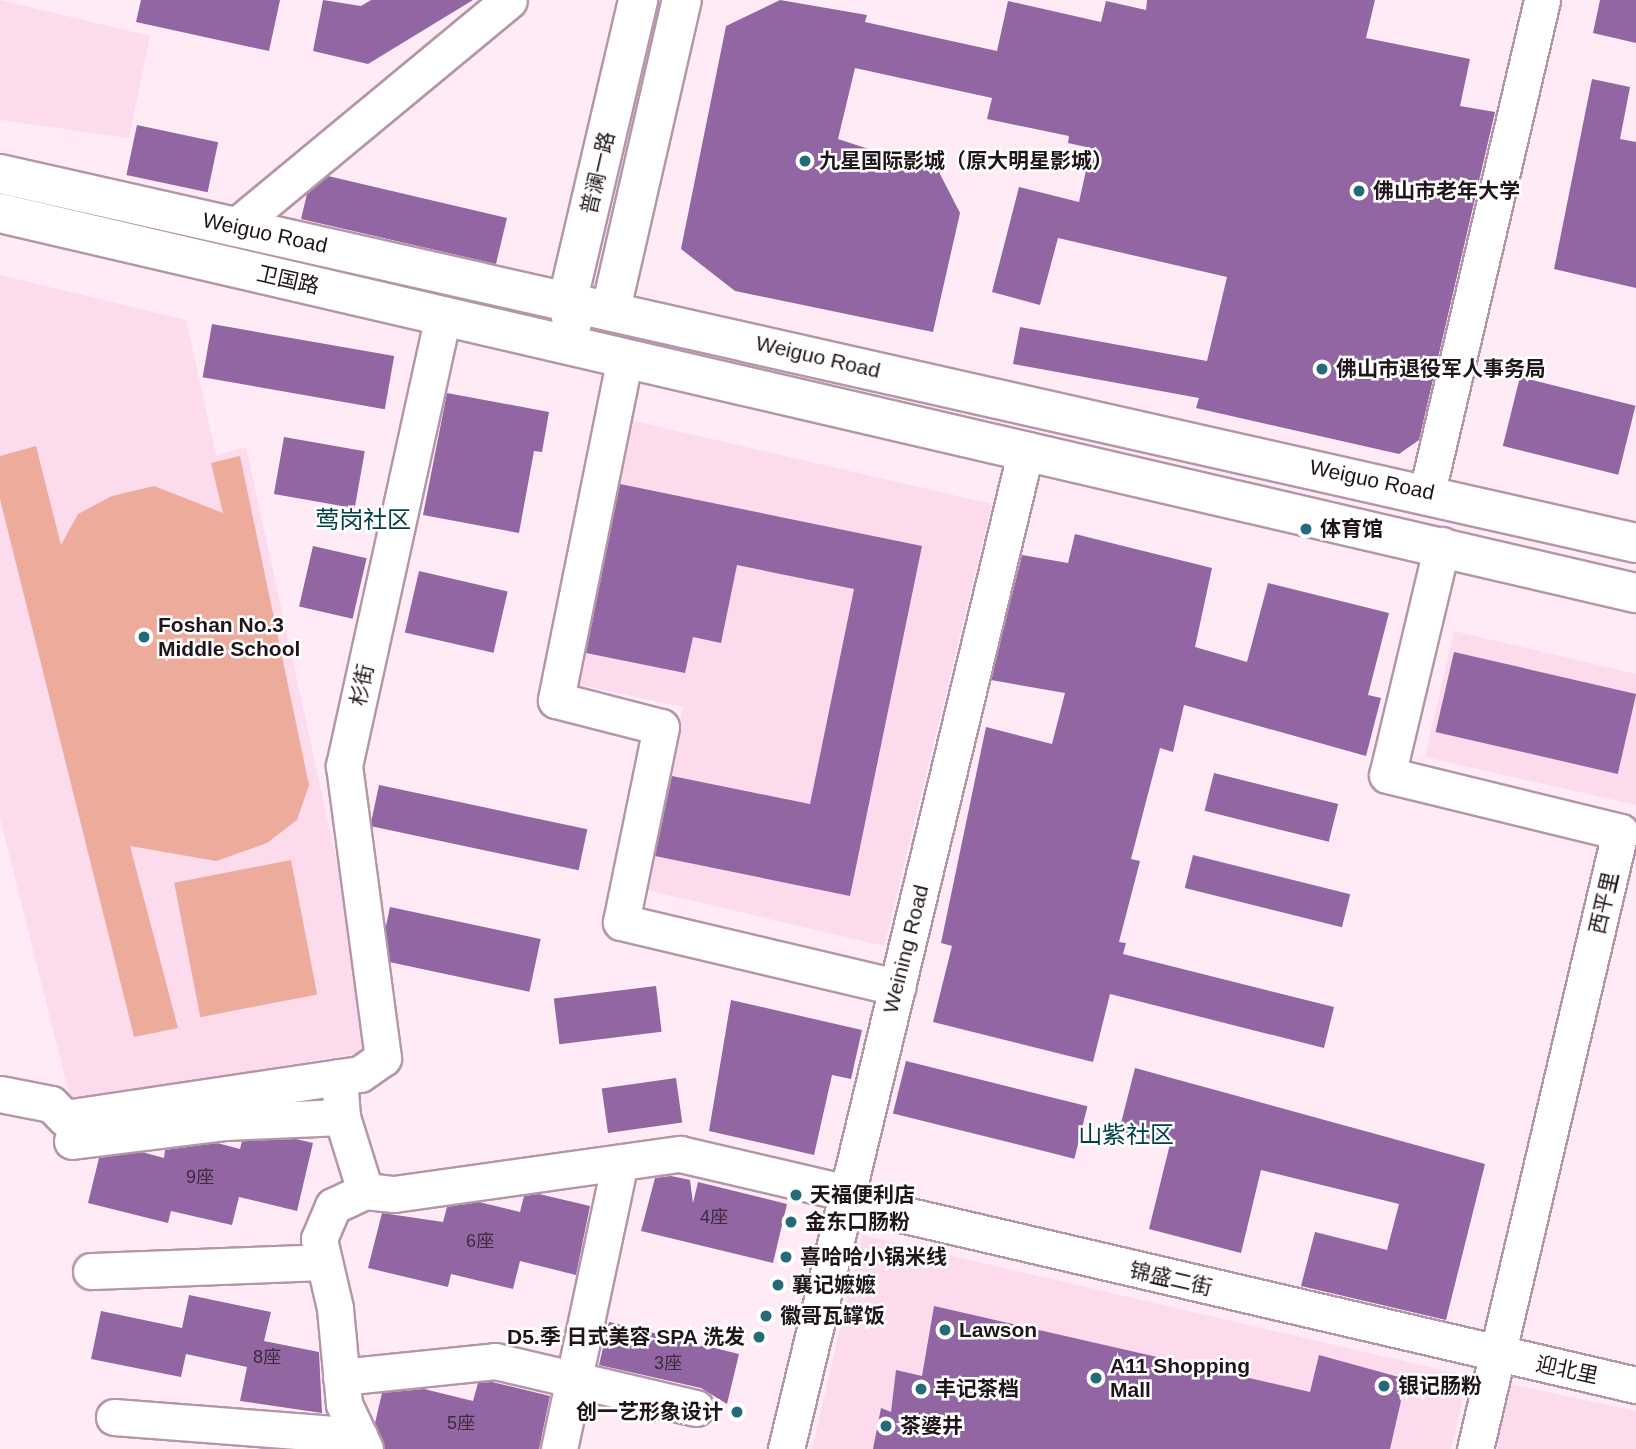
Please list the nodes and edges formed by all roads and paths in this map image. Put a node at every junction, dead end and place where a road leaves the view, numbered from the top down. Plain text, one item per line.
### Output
1 (509, 0) edge
2 (638, 0) edge
3 (682, 0) edge
4 (1542, 0) edge
5 (0, 174) edge
6 (0, 214) edge
7 (236, 226) junction
8 (568, 299) junction
9 (611, 309) junction
10 (443, 315) junction
11 (577, 346) junction
12 (625, 357) junction
13 (1027, 449) junction
14 (1427, 492) junction
15 (1636, 543) edge
16 (1443, 545) junction
17 (1636, 593) edge
18 (897, 987) junction
19 (339, 1077) junction
20 (0, 1094) edge
21 (342, 1118) junction
22 (69, 1129) junction
23 (620, 1163) junction
24 (366, 1191) junction
25 (846, 1197) junction
26 (324, 1262) junction
27 (91, 1270) dead end
28 (1497, 1356) junction
29 (341, 1377) junction
30 (574, 1377) junction
31 (1636, 1385) edge
32 (696, 1408) dead end
33 (114, 1417) dead end
34 (362, 1443) edge
35 (559, 1449) edge
36 (786, 1449) edge
37 (1475, 1449) edge

1 - 7 street
2 - 8 main road, 普澜一路
3 - 9 main road, 普澜一路
4 - 14 street
5 - 7 main road, Weiguo Road
6 - 10 main road, 卫国路
7 - 8 main road, Weiguo Road
8 - 9 main road, Weiguo Road
8 - 11 main road, 普澜一路
9 - 11 main road
9 - 14 main road, Weiguo Road
10 - 11 main road, 卫国路
10 - 19 street, 杉街
11 - 12 main road, 卫国路
12 - 13 main road, 卫国路
12 - 18 street
13 - 16 main road, 卫国路
13 - 18 street, Weining Road
14 - 15 main road, Weiguo Road
16 - 17 main road, 卫国路
16 - 28 street, 西平里
18 - 25 street, Weining Road
19 - 21 street
19 - 22 street
20 - 22 street
21 - 22 street
21 - 24 street
23 - 24 street, 锦盛二街
23 - 25 street, 锦盛二街
23 - 30 street
24 - 26 street
25 - 28 street, 锦盛二街
25 - 36 street, Weining Road
26 - 27 street
26 - 29 street
28 - 31 street, 迎北里
28 - 37 street
29 - 30 street
29 - 34 street
30 - 32 street
30 - 35 street
33 - 34 street

